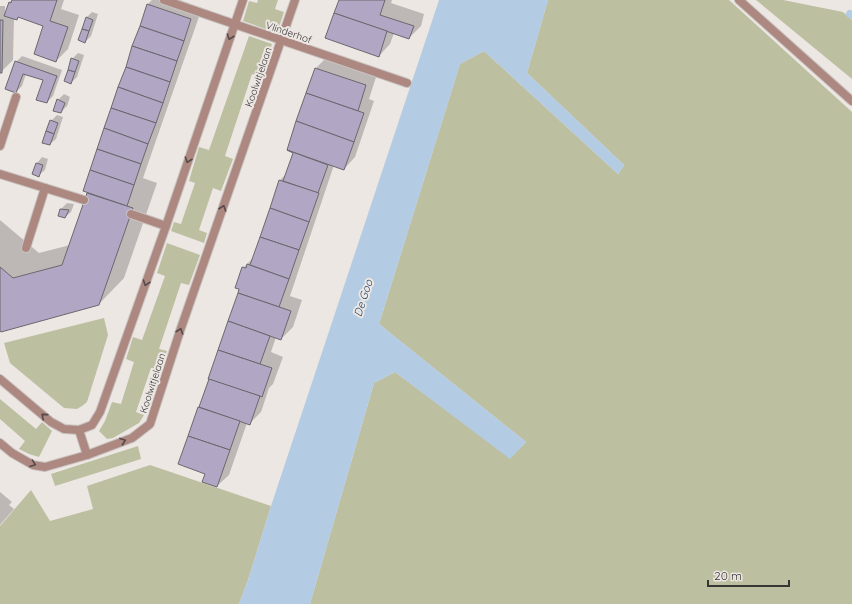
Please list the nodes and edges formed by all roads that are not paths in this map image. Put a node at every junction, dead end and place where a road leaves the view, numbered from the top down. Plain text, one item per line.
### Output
1 (164, 0) edge
2 (243, 0) edge
3 (295, 0) edge
4 (739, 0) edge
5 (234, 24) junction
6 (281, 40) junction
7 (407, 83) dead end
8 (16, 97) dead end
9 (852, 101) edge
10 (0, 146) edge
11 (0, 174) edge
12 (45, 188) junction
13 (84, 200) dead end
14 (130, 214) dead end
15 (166, 226) junction
16 (26, 248) dead end
17 (0, 378) edge
18 (79, 430) junction
19 (0, 443) edge
20 (87, 455) junction

1 - 5 street, Vlinderhof
2 - 5 street
3 - 6 street, Koolwitjelaan
4 - 9 street
5 - 6 street, Vlinderhof
5 -> 15 street
6 - 7 street, Vlinderhof
20 -> 6 street, Koolwitjelaan
8 - 10 street
11 - 12 street
12 - 13 street
12 - 16 street
14 - 15 street
15 -> 18 street
18 -> 17 street
18 - 20 street
19 -> 20 street, Koolwitjelaan

